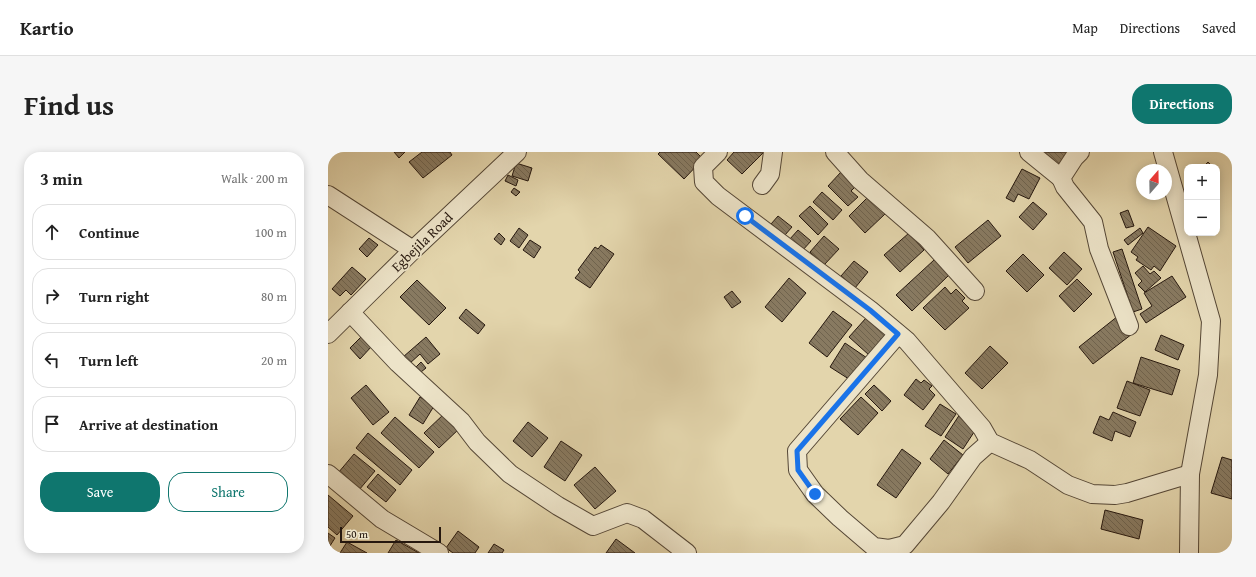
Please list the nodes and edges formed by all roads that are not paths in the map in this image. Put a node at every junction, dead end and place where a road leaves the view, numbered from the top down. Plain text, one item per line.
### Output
1 (517, 152) edge
2 (718, 152) edge
3 (773, 152) edge
4 (835, 152) edge
5 (1029, 152) edge
6 (1080, 152) edge
7 (1162, 152) edge
8 (1061, 178) junction
9 (762, 185) dead end
10 (328, 195) edge
11 (413, 250) junction
12 (975, 291) dead end
13 (350, 312) junction
14 (1129, 326) dead end
15 (328, 334) edge
16 (898, 334) junction
17 (990, 442) junction
18 (328, 474) edge
19 (1190, 474) junction
20 (898, 550) edge
21 (439, 553) edge
22 (687, 553) edge
23 (1189, 553) edge

1 - 11 street, Egbejila Road
2 - 16 street
3 - 9 street
4 - 12 street
5 - 8 street
6 - 8 street
7 - 19 street
8 - 14 street
10 - 11 street
11 - 13 street, Egbejila Road
13 - 15 street, Egbejila Road
13 - 22 street
16 - 17 street
16 - 20 street
17 - 19 street
17 - 20 street
18 - 21 street
19 - 23 street

